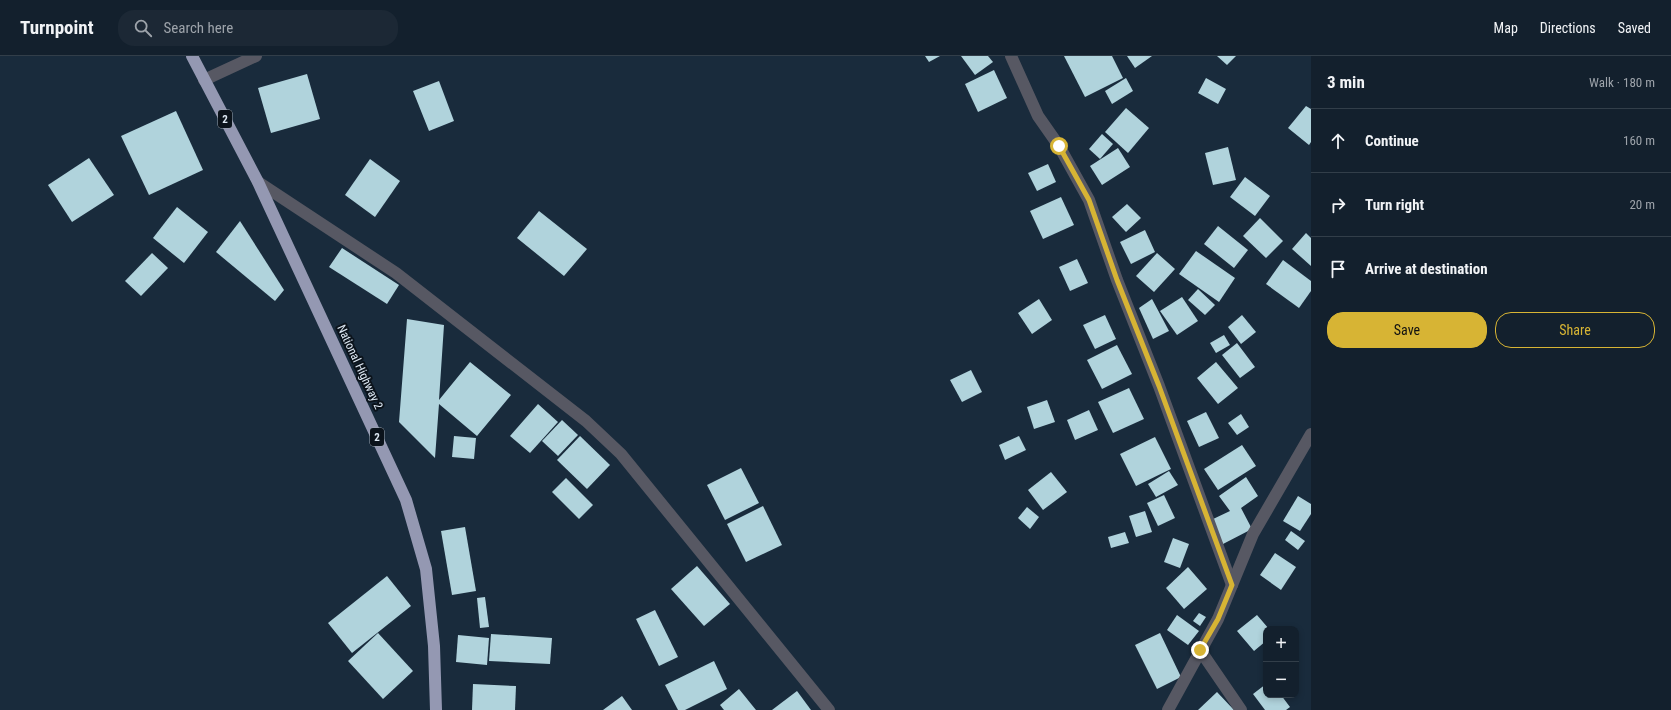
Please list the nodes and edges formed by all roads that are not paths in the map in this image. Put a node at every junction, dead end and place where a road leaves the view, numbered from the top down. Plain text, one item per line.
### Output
1 (192, 56) edge
2 (256, 56) edge
3 (1010, 56) edge
4 (204, 80) junction
5 (258, 182) junction
6 (1311, 434) edge
7 (1232, 585) junction
8 (1200, 650) junction
9 (436, 710) edge
10 (829, 710) edge
11 (1168, 710) edge
12 (1241, 710) edge

1 - 4 highway, National Highway 2 / 2
2 - 4 street
3 - 7 street
4 - 5 highway, National Highway 2 / 2
5 - 9 highway, National Highway 2 / 2
5 - 10 street
6 - 7 street
7 - 8 street
8 - 11 street
8 - 12 street

